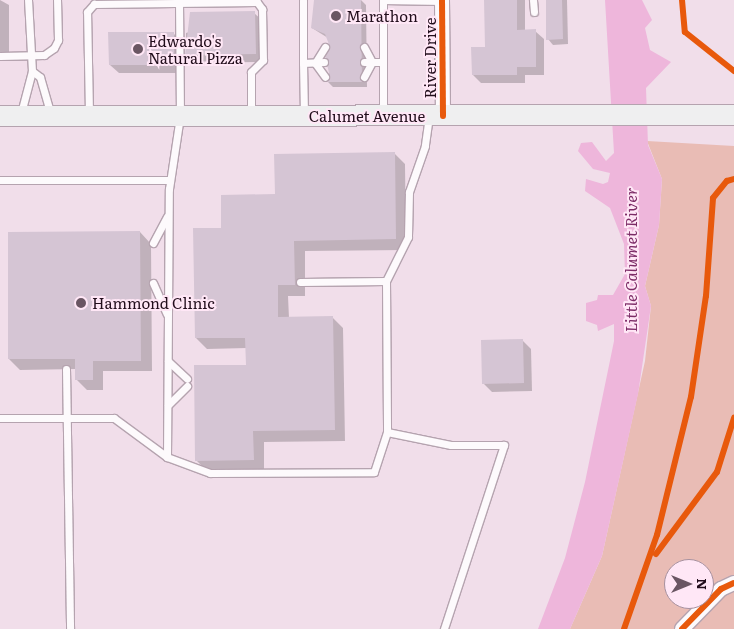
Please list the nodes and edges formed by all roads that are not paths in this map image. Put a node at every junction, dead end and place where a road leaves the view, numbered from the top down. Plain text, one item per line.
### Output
1 (28, 0) edge
2 (56, 0) edge
3 (303, 0) edge
4 (383, 0) edge
5 (442, 0) edge
6 (533, 0) edge
7 (179, 3) junction
8 (534, 12) dead end
9 (325, 47) dead end
10 (364, 47) dead end
11 (0, 56) edge
12 (29, 56) junction
13 (324, 62) dead end
14 (364, 62) dead end
15 (372, 62) junction
16 (383, 62) junction
17 (304, 63) junction
18 (314, 63) junction
19 (32, 71) junction
20 (325, 77) dead end
21 (364, 77) dead end
22 (0, 116) edge
23 (21, 116) junction
24 (50, 116) junction
25 (89, 116) junction
26 (180, 116) junction
27 (252, 116) junction
28 (304, 116) junction
29 (383, 116) junction
30 (436, 116) junction
31 (734, 116) edge
32 (0, 180) edge
33 (170, 180) junction
34 (169, 215) junction
35 (153, 243) dead end
36 (386, 281) junction
37 (300, 282) dead end
38 (153, 283) dead end
39 (168, 316) junction
40 (168, 361) junction
41 (66, 369) dead end
42 (168, 405) junction
43 (0, 418) edge
44 (67, 418) junction
45 (387, 432) junction
46 (167, 457) junction
47 (734, 583) edge
48 (70, 629) edge
49 (444, 629) edge
50 (682, 629) edge

1 - 12 lane
2 - 12 lane
3 - 17 lane
4 - 5 lane
4 - 16 lane
5 - 30 street, River Drive
6 - 8 lane
7 - 25 lane
7 - 26 lane
7 - 27 lane
9 - 18 lane
10 - 15 lane
11 - 12 lane
12 - 19 lane
13 - 18 lane
14 - 15 lane
15 - 16 lane
15 - 21 lane
16 - 29 lane
17 - 18 lane
17 - 28 lane
18 - 20 lane
19 - 23 lane
19 - 24 lane
22 - 23 main road, Calumet Avenue
23 - 24 main road, Calumet Avenue
24 - 25 main road, Calumet Avenue
25 - 26 main road, Calumet Avenue
26 - 27 main road, Calumet Avenue
26 - 33 lane
27 - 28 main road, Calumet Avenue
28 - 29 main road, Calumet Avenue
29 - 30 main road, Calumet Avenue
30 - 31 main road, Calumet Avenue
30 - 36 lane
32 - 33 lane
33 - 34 lane
34 - 35 lane
34 - 39 lane
36 - 37 lane
36 - 45 lane
38 - 39 lane
39 - 40 lane
40 - 42 lane
40 - 42 lane
41 - 44 lane
42 - 46 lane
43 - 44 lane
44 - 46 lane
44 - 48 lane
45 - 46 lane
45 - 49 lane
47 - 50 street

